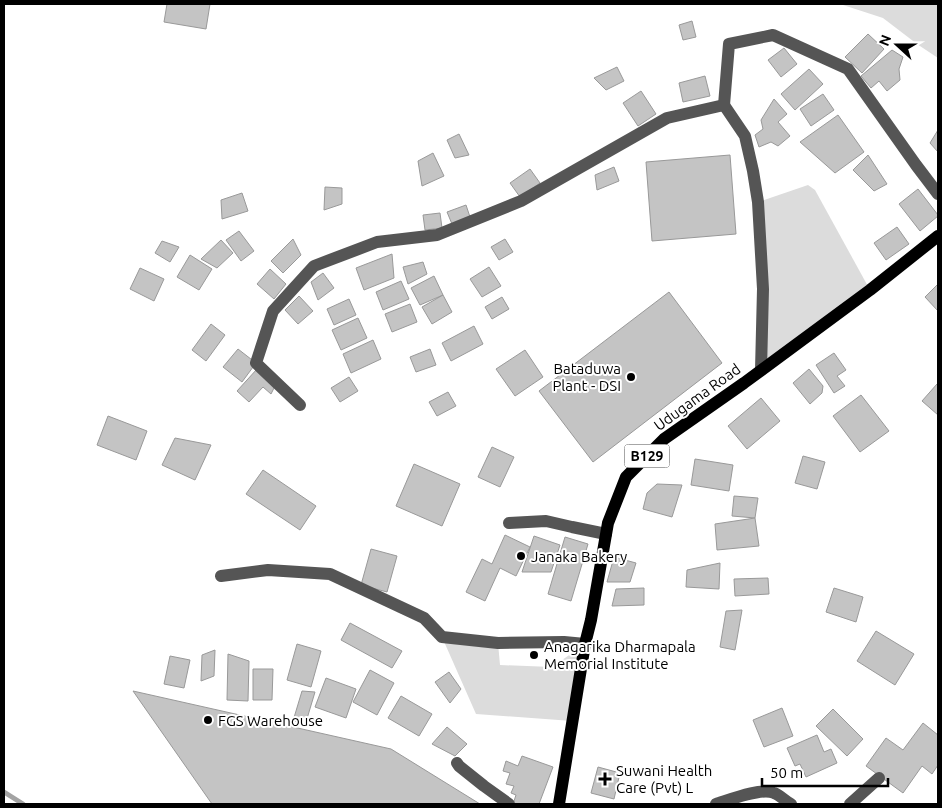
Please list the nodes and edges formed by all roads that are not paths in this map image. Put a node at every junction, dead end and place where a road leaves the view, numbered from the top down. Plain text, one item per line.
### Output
1 (724, 105) junction
2 (938, 194) edge
3 (938, 236) edge
4 (761, 370) junction
5 (300, 405) dead end
6 (509, 523) dead end
7 (606, 534) junction
8 (221, 576) dead end
9 (585, 644) junction
10 (457, 763) dead end
11 (880, 778) dead end
12 (509, 804) edge
13 (559, 804) edge
14 (716, 804) edge
15 (790, 804) edge
16 (850, 804) edge

1 - 2 street
1 - 4 street
1 - 5 street
3 - 4 main road, Udugama Road / B129
4 - 7 main road, Udugama Road / B129
6 - 7 street
7 - 9 main road, Udugama Road / B129
8 - 9 street
9 - 13 main road, Udugama Road / B129
10 - 12 street
11 - 16 street
14 - 15 street

